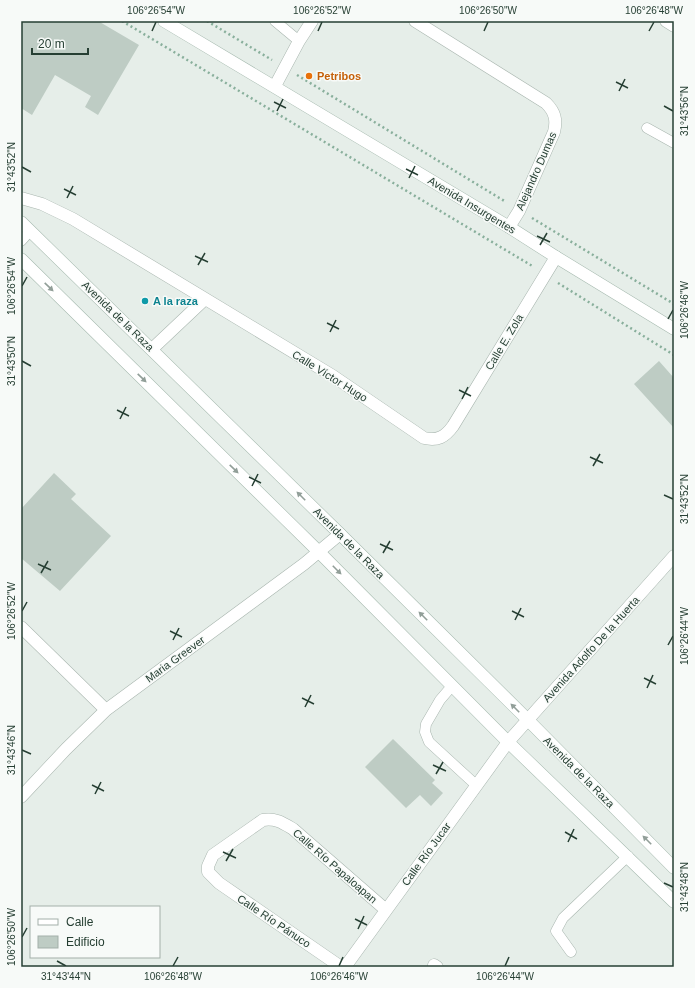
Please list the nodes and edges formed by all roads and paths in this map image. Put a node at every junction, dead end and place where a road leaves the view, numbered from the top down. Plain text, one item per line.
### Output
1 (122, 21) edge
2 (164, 21) edge
3 (207, 21) edge
4 (274, 21) edge
5 (312, 21) edge
6 (415, 21) edge
7 (666, 21) edge
8 (674, 26) edge
9 (299, 41) junction
10 (285, 67) junction
11 (275, 86) junction
12 (647, 128) dead end
13 (674, 143) edge
14 (21, 198) edge
15 (519, 210) junction
16 (21, 222) edge
17 (509, 227) junction
18 (30, 231) junction
19 (21, 241) edge
20 (556, 257) junction
21 (21, 259) edge
22 (545, 274) junction
23 (205, 299) junction
24 (674, 304) edge
25 (674, 330) edge
26 (152, 349) junction
27 (674, 355) edge
28 (453, 426) joint
29 (340, 534) junction
30 (319, 552) junction
31 (674, 556) edge
32 (21, 627) edge
33 (452, 686) junction
34 (106, 710) junction
35 (528, 720) junction
36 (508, 742) junction
37 (476, 785) junction
38 (21, 797) edge
39 (282, 822) joint
40 (628, 856) junction
41 (674, 868) edge
42 (674, 902) edge
43 (386, 910) junction
44 (571, 952) dead end
45 (341, 967) edge
46 (345, 967) edge

1 - 22 path
2 - 11 street, Avenida Insurgentes
3 - 10 path
4 - 9 lane
5 - 9 street
6 - 15 street, Alejandro Dumas
7 - 8 street
9 - 10 street
10 - 11 street
10 - 15 path
11 - 17 street, Avenida Insurgentes
12 - 13 lane
14 - 23 street, Calle Víctor Hugo
15 - 17 street, Alejandro Dumas
15 - 24 path
16 - 18 street, Avenida de la Raza
17 - 20 street, Avenida Insurgentes
18 - 19 lane
18 - 26 street, Avenida de la Raza
20 - 22 street, Calle E. Zola
20 - 25 street, Avenida Insurgentes
21 -> 30 street
22 - 27 path
22 - 28 street, Calle E. Zola
23 - 26 street
23 - 28 street, Calle Víctor Hugo
29 -> 26 street, Avenida de la Raza
29 - 30 street, Maria Greever
35 -> 29 street, Avenida de la Raza
30 -> 33 street
30 - 34 street, Maria Greever
31 - 35 street, Avenida Adolfo De la Huerta
32 - 34 street
33 - 36 street
33 - 37 lane
34 - 38 street, Maria Greever
35 - 36 street, Avenida Adolfo De la Huerta
41 -> 35 street, Avenida de la Raza
36 - 37 street, Calle Río Jucar
36 - 40 street
37 - 43 street, Calle Río Jucar
39 - 43 street, Calle Río Papaloapan
39 - 45 street, Calle Río Pánuco
40 - 42 street
40 - 44 lane
43 - 46 street, Calle Río Jucar

